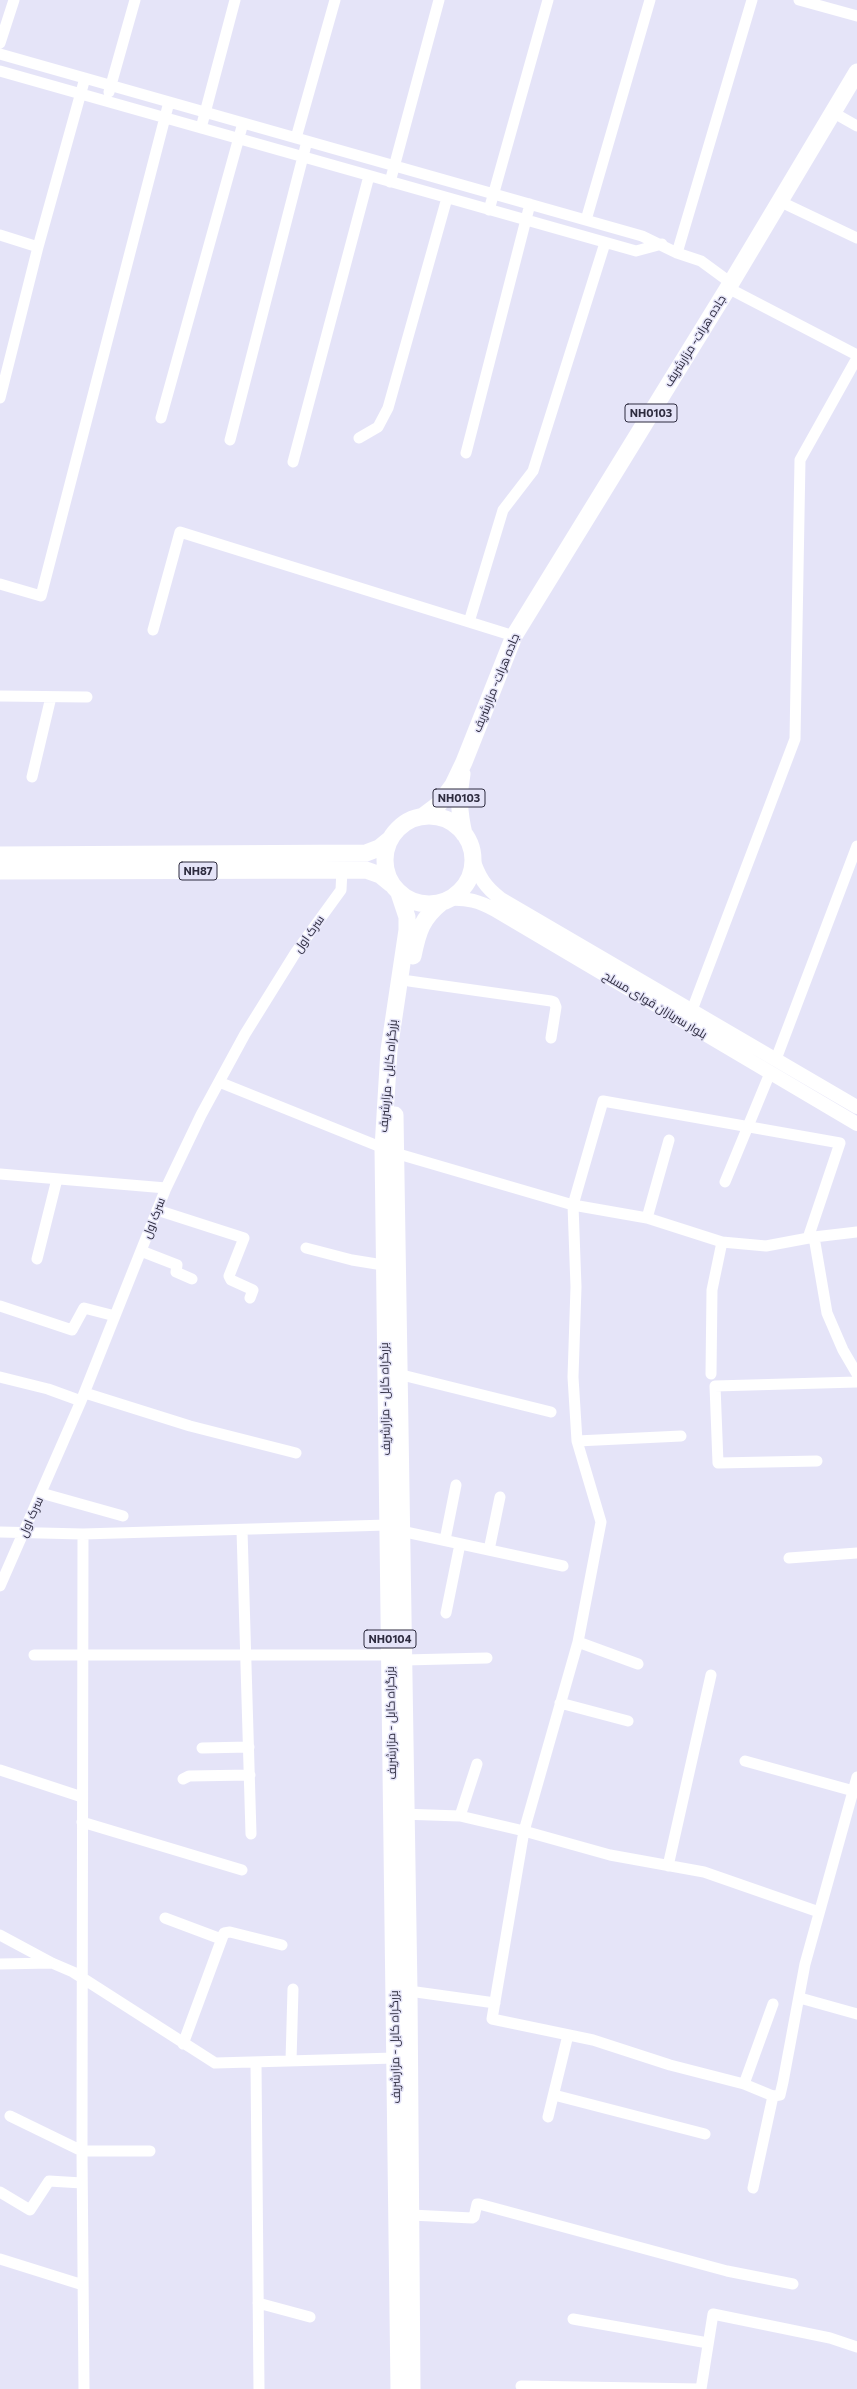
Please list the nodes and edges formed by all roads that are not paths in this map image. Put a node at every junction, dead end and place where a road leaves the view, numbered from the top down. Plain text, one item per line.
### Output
1 (14, 0) edge
2 (135, 0) edge
3 (235, 0) edge
4 (335, 0) edge
5 (439, 0) edge
6 (548, 0) edge
7 (650, 0) edge
8 (752, 0) edge
9 (799, 0) edge
10 (857, 16) edge
11 (0, 43) edge
12 (0, 54) edge
13 (0, 71) edge
14 (857, 72) edge
15 (85, 78) junction
16 (111, 86) junction
17 (80, 94) junction
18 (107, 102) junction
19 (168, 102) junction
20 (205, 112) junction
21 (834, 113) junction
22 (164, 118) junction
23 (243, 123) junction
24 (857, 126) edge
25 (201, 128) junction
26 (296, 138) junction
27 (238, 139) junction
28 (307, 141) junction
29 (303, 157) junction
30 (395, 166) junction
31 (369, 176) junction
32 (390, 182) junction
33 (494, 194) junction
34 (447, 198) junction
35 (779, 201) junction
36 (530, 204) junction
37 (489, 210) junction
38 (526, 220) junction
39 (586, 220) junction
40 (0, 235) edge
41 (857, 238) edge
42 (605, 243) junction
43 (662, 244) junction
44 (38, 247) junction
45 (677, 253) junction
46 (730, 285) junction
47 (857, 355) edge
48 (857, 358) edge
49 (0, 398) edge
50 (161, 418) dead end
51 (358, 438) dead end
52 (230, 440) dead end
53 (466, 453) dead end
54 (293, 462) dead end
55 (0, 584) edge
56 (469, 622) junction
57 (153, 630) dead end
58 (514, 636) junction
59 (0, 696) edge
60 (51, 697) junction
61 (87, 697) dead end
62 (464, 762) junction
63 (32, 777) dead end
64 (423, 816) junction
65 (464, 834) junction
66 (390, 839) junction
67 (857, 846) edge
68 (0, 855) edge
69 (473, 859) junction
70 (342, 870) junction
71 (0, 871) edge
72 (395, 888) junction
73 (445, 900) junction
74 (409, 981) junction
75 (692, 1010) junction
76 (551, 1038) dead end
77 (776, 1059) junction
78 (770, 1073) junction
79 (219, 1082) junction
80 (857, 1107) edge
81 (857, 1124) edge
82 (750, 1127) junction
83 (669, 1140) dead end
84 (389, 1151) junction
85 (0, 1174) edge
86 (57, 1179) junction
87 (725, 1182) dead end
88 (166, 1188) junction
89 (573, 1205) junction
90 (157, 1210) junction
91 (647, 1218) junction
92 (857, 1232) edge
93 (811, 1237) junction
94 (722, 1242) junction
95 (306, 1248) dead end
96 (141, 1251) junction
97 (37, 1259) dead end
98 (383, 1265) junction
99 (192, 1279) dead end
100 (250, 1298) dead end
101 (0, 1306) edge
102 (115, 1316) junction
103 (398, 1374) junction
104 (711, 1374) dead end
105 (857, 1374) edge
106 (0, 1377) edge
107 (857, 1382) edge
108 (83, 1397) junction
109 (551, 1412) dead end
110 (681, 1436) dead end
111 (578, 1441) junction
112 (296, 1453) dead end
113 (817, 1461) dead end
114 (456, 1485) dead end
115 (41, 1493) junction
116 (500, 1497) dead end
117 (123, 1516) dead end
118 (394, 1528) junction
119 (242, 1530) junction
120 (0, 1532) edge
121 (24, 1532) junction
122 (83, 1534) junction
123 (445, 1540) junction
124 (460, 1544) junction
125 (489, 1550) junction
126 (857, 1553) edge
127 (789, 1558) dead end
128 (563, 1566) dead end
129 (0, 1586) edge
130 (446, 1613) dead end
131 (578, 1642) junction
132 (83, 1654) junction
133 (34, 1655) dead end
134 (247, 1655) junction
135 (397, 1658) junction
136 (487, 1658) dead end
137 (638, 1664) dead end
138 (711, 1675) dead end
139 (560, 1703) junction
140 (628, 1721) dead end
141 (202, 1748) dead end
142 (249, 1748) junction
143 (745, 1761) dead end
144 (477, 1764) dead end
145 (0, 1770) edge
146 (250, 1775) junction
147 (857, 1777) edge
148 (183, 1779) dead end
149 (855, 1792) edge
150 (82, 1797) junction
151 (399, 1814) junction
152 (460, 1816) junction
153 (82, 1822) junction
154 (524, 1831) junction
155 (251, 1834) dead end
156 (668, 1866) junction
157 (242, 1870) dead end
158 (819, 1912) junction
159 (165, 1918) dead end
160 (0, 1935) edge
161 (221, 1939) junction
162 (282, 1945) dead end
163 (0, 1964) edge
164 (52, 1964) junction
165 (83, 1979) junction
166 (293, 1989) dead end
167 (409, 1991) junction
168 (800, 1998) junction
169 (495, 2002) junction
170 (773, 2004) dead end
171 (857, 2014) edge
172 (568, 2035) junction
173 (183, 2044) junction
174 (395, 2058) junction
175 (291, 2062) junction
176 (256, 2063) junction
177 (744, 2084) junction
178 (554, 2095) junction
179 (773, 2096) junction
180 (10, 2116) dead end
181 (548, 2117) dead end
182 (705, 2134) dead end
183 (82, 2151) junction
184 (150, 2151) dead end
185 (82, 2183) junction
186 (753, 2188) dead end
187 (0, 2192) edge
188 (411, 2215) junction
189 (0, 2259) edge
190 (793, 2284) dead end
191 (83, 2285) junction
192 (258, 2303) junction
193 (310, 2317) dead end
194 (573, 2319) dead end
195 (708, 2343) junction
196 (857, 2347) edge
197 (522, 2386) dead end
198 (84, 2389) edge
199 (259, 2389) edge
200 (399, 2389) edge
201 (412, 2389) edge
202 (701, 2389) edge

1 - 11 street
2 - 16 street
3 - 20 street
4 - 26 street
5 - 30 street
6 - 33 street
7 - 39 street
8 - 45 street
9 - 10 street
12 - 15 street
13 - 17 street
14 - 21 highway, جاده هرات- مزارشریف / NH0103
15 - 16 street
15 - 17 street
16 - 18 street
16 - 19 street
17 - 18 street
17 - 44 street
18 - 22 street
19 - 20 street
19 - 22 street
20 - 23 street
20 - 25 street
21 - 24 street
21 - 35 highway, جاده هرات- مزارشریف / NH0103
22 - 25 street
22 - 55 street
23 - 26 street
23 - 27 street
25 - 27 street
26 - 28 street
27 - 29 street
27 - 50 street
28 - 29 street
28 - 30 street
29 - 31 street
29 - 52 street
30 - 32 street
30 - 33 street
31 - 32 street
31 - 54 street
32 - 34 street
33 - 36 street
33 - 37 street
34 - 37 street
34 - 51 street
35 - 41 street
35 - 46 highway, جاده هرات- مزارشریف / NH0103
36 - 38 street
36 - 39 street
37 - 38 street
38 - 42 street
38 - 53 street
39 - 43 street
40 - 44 street
42 - 43 street
42 - 56 street
43 - 45 street
44 - 49 street
45 - 46 street
46 - 47 street
46 - 58 highway, جاده هرات- مزارشریف / NH0103
48 - 75 street
56 - 57 street
56 - 58 street
58 - 62 highway, جاده هرات- مزارشریف / NH0103
59 - 60 street
60 - 61 street
60 - 63 street
62 - 64 highway, NH0103
62 - 65 highway, NH0103
64 - 65 highway
64 - 66 highway
65 - 69 highway
66 - 68 highway, NH87
66 - 72 highway
67 - 77 street
69 - 73 highway
69 - 75 main road, بلوار سربازان قوای مسلح
70 - 71 highway, NH87
70 - 72 highway, NH87
70 - 79 street, سرک اول
72 - 73 highway
72 - 84 highway, بزرگراه کابل - مزارشریف / NH0104
73 - 74 highway, بزرگراه کابل - مزارشریف / NH0104
73 - 78 main road, بلوار سربازان قوای مسلح
74 - 76 street
74 - 84 highway, بزرگراه کابل - مزارشریف / NH0104
75 - 77 main road, بلوار سربازان قوای مسلح
77 - 80 main road, بلوار سربازان قوای مسلح
78 - 81 main road, بلوار سربازان قوای مسلح
78 - 82 street
79 - 84 street
79 - 88 street, سرک اول
82 - 87 street
82 - 89 street
82 - 93 street
83 - 91 street
84 - 89 street
84 - 98 highway, بزرگراه کابل - مزارشریف / NH0104
84 - 103 highway, بزرگراه کابل - مزارشریف / NH0104
85 - 86 street
86 - 88 street
86 - 97 street
88 - 90 street, سرک اول
89 - 91 street
89 - 111 street
90 - 96 street, سرک اول
90 - 100 street
91 - 94 street
92 - 93 street
93 - 94 street
93 - 105 street
94 - 104 street
95 - 98 street
96 - 99 street
96 - 102 street, سرک اول
98 - 118 highway, بزرگراه کابل - مزارشریف / NH0104
101 - 102 street
102 - 108 street, سرک اول
103 - 109 street
103 - 118 highway, بزرگراه کابل - مزارشریف / NH0104
106 - 108 street
107 - 113 street
108 - 112 street
108 - 115 street, سرک اول
110 - 111 street
111 - 131 street
114 - 123 street
115 - 117 street
115 - 121 street, سرک اول
116 - 125 street
118 - 119 street
118 - 123 street
118 - 135 highway, بزرگراه کابل - مزارشریف / NH0104
119 - 122 street
119 - 134 street
120 - 121 street
121 - 122 street
121 - 129 street, سرک اول
122 - 132 street
123 - 124 street
124 - 125 street
124 - 130 street
125 - 128 street
126 - 127 street
131 - 137 street
131 - 139 street
132 - 133 street
132 - 134 street
132 - 150 street
134 - 135 street
134 - 142 street
135 - 136 street
135 - 151 highway, بزرگراه کابل - مزارشریف / NH0104
138 - 156 street
139 - 140 street
139 - 154 street
141 - 142 street
142 - 146 street
143 - 149 street
144 - 152 street
145 - 150 street
146 - 148 street
146 - 155 street
147 - 149 street
149 - 158 street
150 - 153 street
151 - 152 street
151 - 167 highway, بزرگراه کابل - مزارشریف / NH0104
151 - 174 highway, بزرگراه کابل - مزارشریف / NH0104
152 - 154 street
153 - 157 street
153 - 165 street
154 - 156 street
154 - 169 street
156 - 158 street
158 - 168 street
159 - 161 street
160 - 164 street
161 - 162 street
161 - 173 street
163 - 164 street
164 - 165 street
165 - 173 street
165 - 183 street
166 - 175 street
167 - 169 street
167 - 188 highway, بزرگراه کابل - مزارشریف / NH0104
168 - 171 street
168 - 179 street
169 - 172 street
170 - 177 street
172 - 177 street
172 - 178 street
173 - 176 street
174 - 175 street
174 - 200 highway, بزرگراه کابل - مزارشریف / NH0104
175 - 176 street
176 - 192 street
177 - 179 street
178 - 181 street
178 - 182 street
179 - 186 street
180 - 183 street
183 - 184 street
183 - 185 street
185 - 187 street
185 - 191 street
188 - 190 street
188 - 201 highway, بزرگراه کابل - مزارشریف / NH0104
189 - 191 street
191 - 198 street
192 - 193 street
192 - 199 street
194 - 195 street
195 - 196 street
195 - 202 street
197 - 202 street

